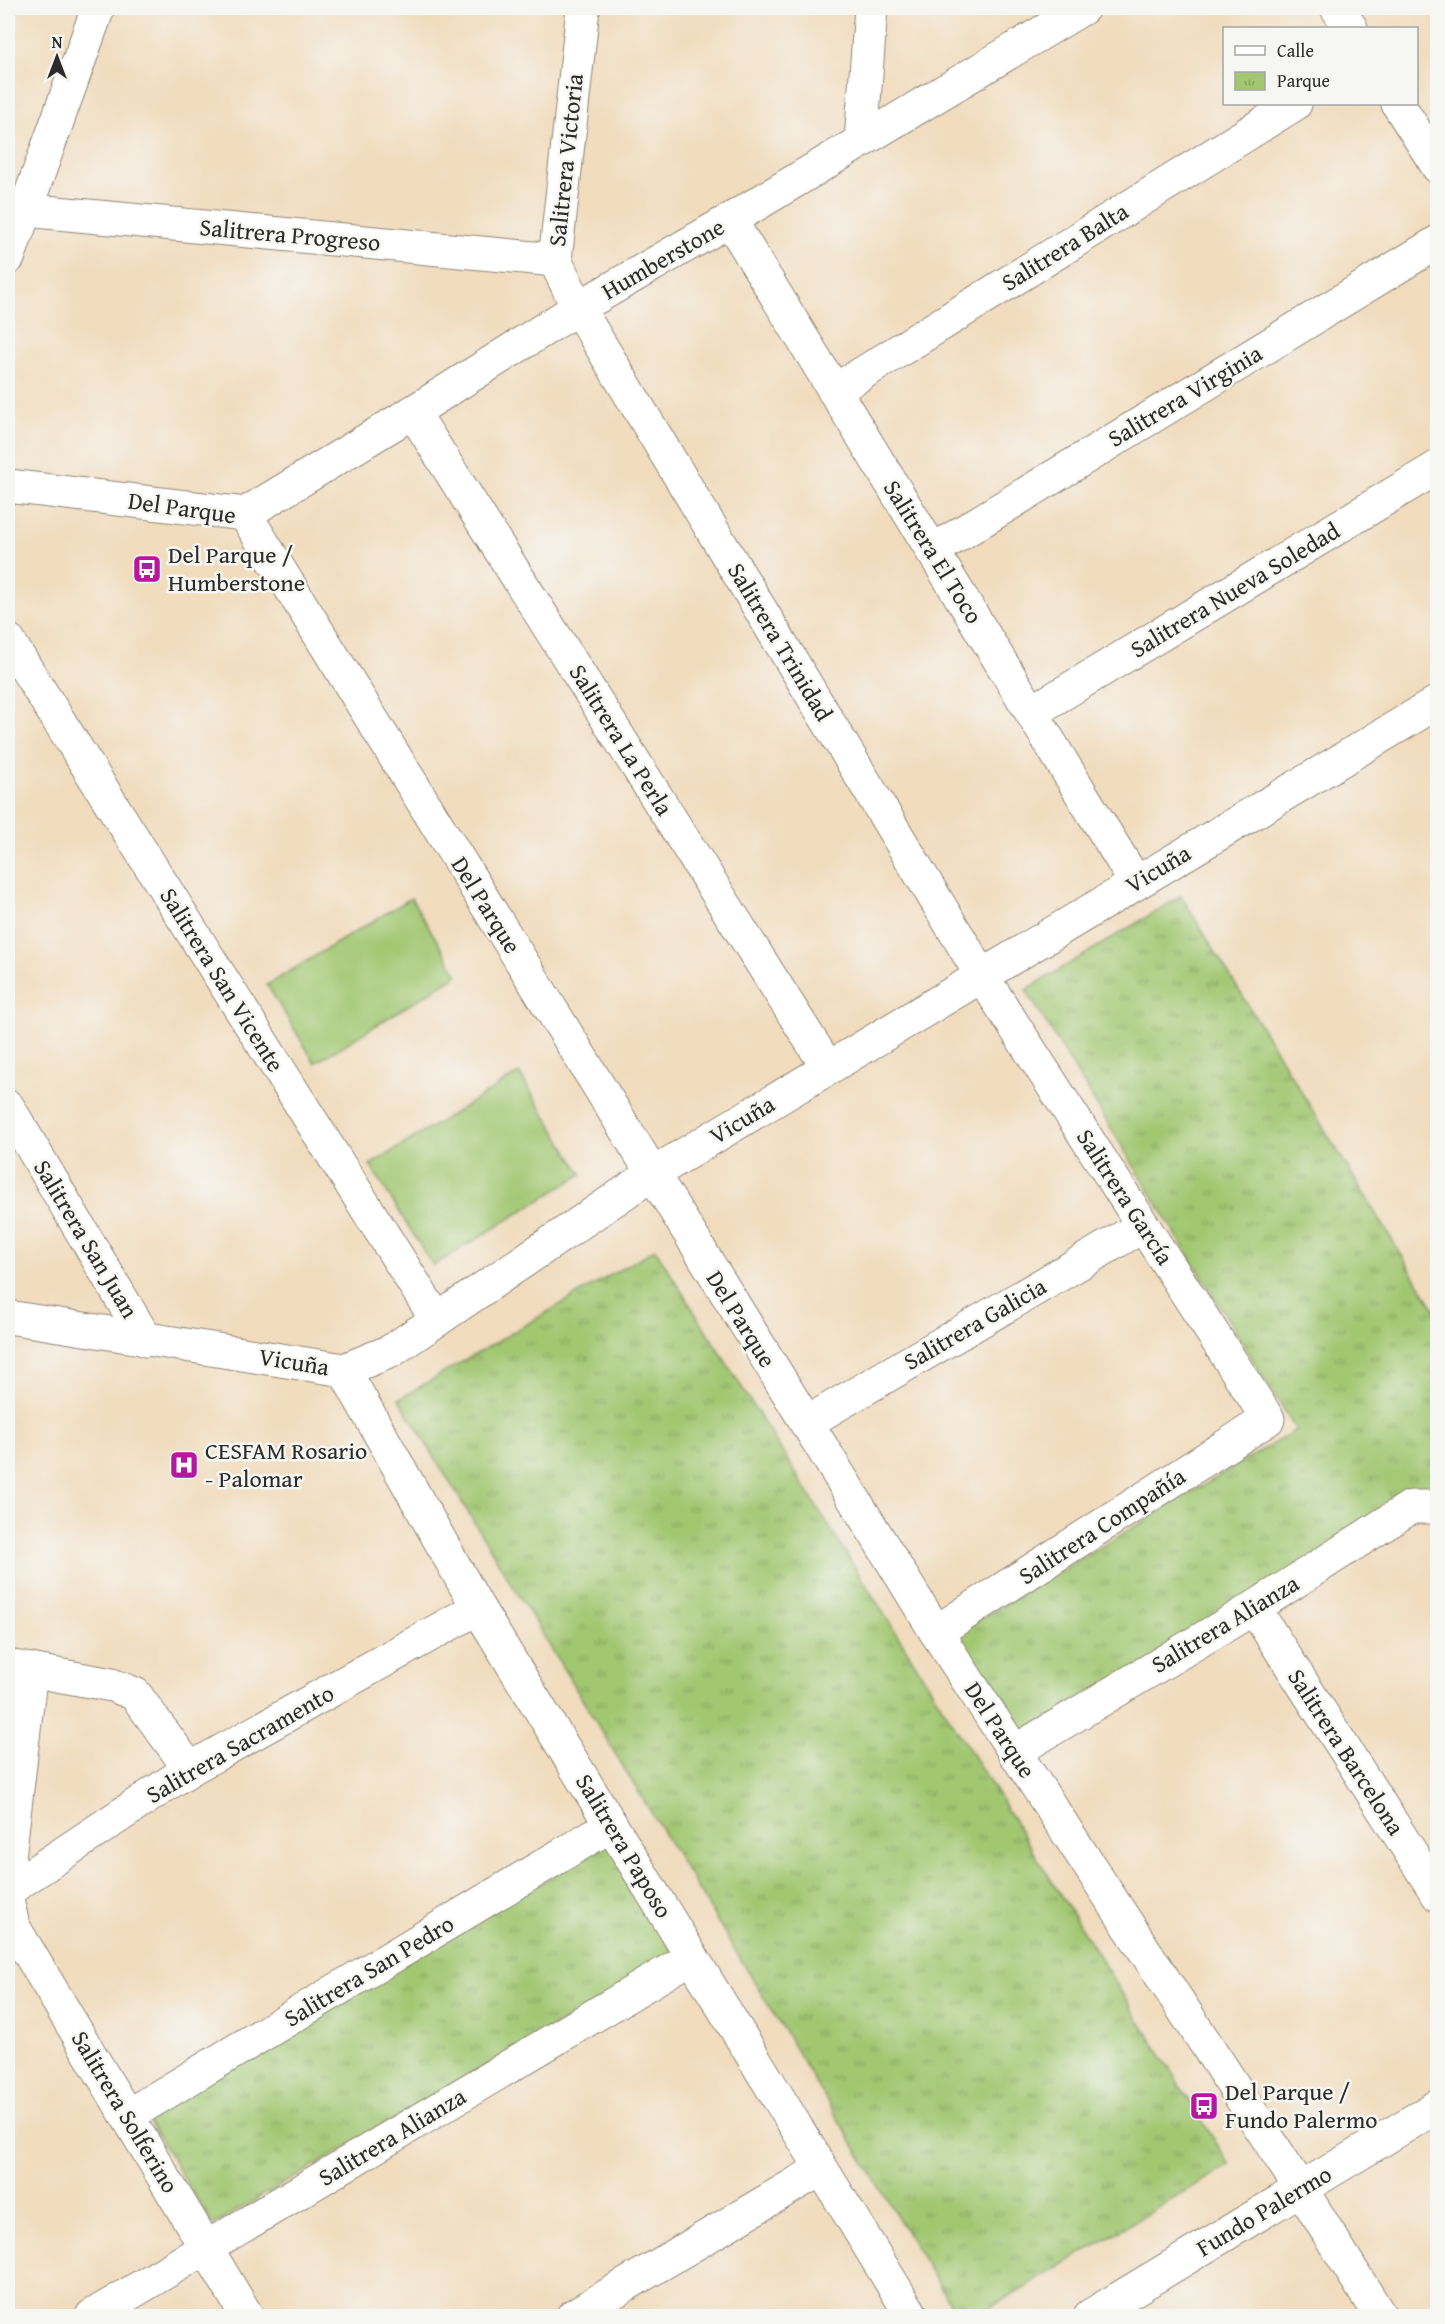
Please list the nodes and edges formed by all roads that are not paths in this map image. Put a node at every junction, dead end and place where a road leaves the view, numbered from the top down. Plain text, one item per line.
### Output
1 (98, 8) edge
2 (583, 8) edge
3 (871, 8) edge
4 (1083, 8) edge
5 (1337, 8) edge
6 (1350, 27) edge
7 (1293, 105) edge
8 (1399, 105) edge
9 (861, 141) junction
10 (1437, 167) edge
11 (25, 210) junction
12 (730, 220) junction
13 (1437, 242) edge
14 (8, 258) edge
15 (555, 260) junction
16 (578, 308) junction
17 (834, 391) junction
18 (413, 412) junction
19 (1437, 467) edge
20 (8, 486) edge
21 (245, 514) junction
22 (932, 551) junction
23 (8, 640) edge
24 (1437, 702) edge
25 (1032, 712) junction
26 (1136, 883) junction
27 (982, 976) junction
28 (828, 1068) junction
29 (8, 1107) edge
30 (652, 1174) junction
31 (1143, 1226) junction
32 (8, 1317) edge
33 (437, 1320) junction
34 (147, 1340) junction
35 (344, 1370) junction
36 (1268, 1419) joint
37 (806, 1423) junction
38 (1437, 1507) edge
39 (478, 1608) junction
40 (1254, 1608) junction
41 (936, 1632) junction
42 (19, 1668) edge
43 (1014, 1752) junction
44 (190, 1769) junction
45 (611, 1825) junction
46 (8, 1866) edge
47 (8, 1890) edge
48 (1437, 1895) edge
49 (8, 1905) edge
50 (692, 1957) junction
51 (1437, 2106) edge
52 (127, 2116) junction
53 (821, 2169) junction
54 (1301, 2189) junction
55 (206, 2248) junction
56 (1106, 2312) edge
57 (92, 2316) edge
58 (247, 2316) edge
59 (573, 2316) edge
60 (912, 2316) edge
61 (1380, 2316) edge

1 - 11 street
2 - 15 street, Salitrera Victoria
3 - 9 street
4 - 9 street, Humberstone
5 - 6 street
7 - 17 street, Salitrera Balta
8 - 10 street
9 - 12 street, Humberstone
11 - 14 street
11 - 15 street, Salitrera Progreso
12 - 16 street, Humberstone
12 - 17 street, Salitrera El Toco
13 - 22 street, Salitrera Virginia
15 - 16 street, Salitrera Victoria
16 - 18 street, Humberstone
16 - 27 street, Salitrera Trinidad
17 - 22 street, Salitrera El Toco
18 - 21 street, Humberstone
18 - 28 street, Salitrera La Perla
19 - 25 street, Salitrera Nueva Soledad
20 - 21 street, Del Parque
21 - 30 street, Del Parque
22 - 25 street, Salitrera El Toco
23 - 33 street, Salitrera San Vicente
24 - 26 street, Vicuña
25 - 26 street, Salitrera El Toco
26 - 27 street, Vicuña
27 - 28 street, Vicuña
27 - 31 street, Salitrera García
28 - 30 street, Vicuña
29 - 34 street, Salitrera San Juan
30 - 33 street, Vicuña
30 - 37 street, Del Parque
31 - 36 street, Salitrera García
31 - 37 street, Salitrera Galicia
32 - 34 street, Vicuña
33 - 35 street, Vicuña
34 - 35 street, Vicuña
35 - 39 street, Salitrera Paposo
36 - 41 street, Salitrera Compañía
37 - 41 street, Del Parque
38 - 40 street, Salitrera Alianza
39 - 44 street, Salitrera Sacramento
39 - 45 street, Salitrera Paposo
40 - 43 street, Salitrera Alianza
40 - 48 street, Salitrera Barcelona
41 - 43 street, Del Parque
42 - 44 street
42 - 46 street
43 - 54 street, Del Parque
44 - 47 street, Salitrera Sacramento
45 - 50 street, Salitrera Paposo
45 - 52 street, Salitrera San Pedro
49 - 52 street, Salitrera Solferino
50 - 53 street, Salitrera Paposo
50 - 55 street, Salitrera Alianza
51 - 54 street, Fundo Palermo
52 - 55 street, Salitrera Solferino
53 - 59 street
53 - 60 street, Salitrera Paposo
54 - 56 street, Fundo Palermo
54 - 61 street, Del Parque
55 - 57 street, Salitrera Alianza
55 - 58 street, Salitrera Solferino

